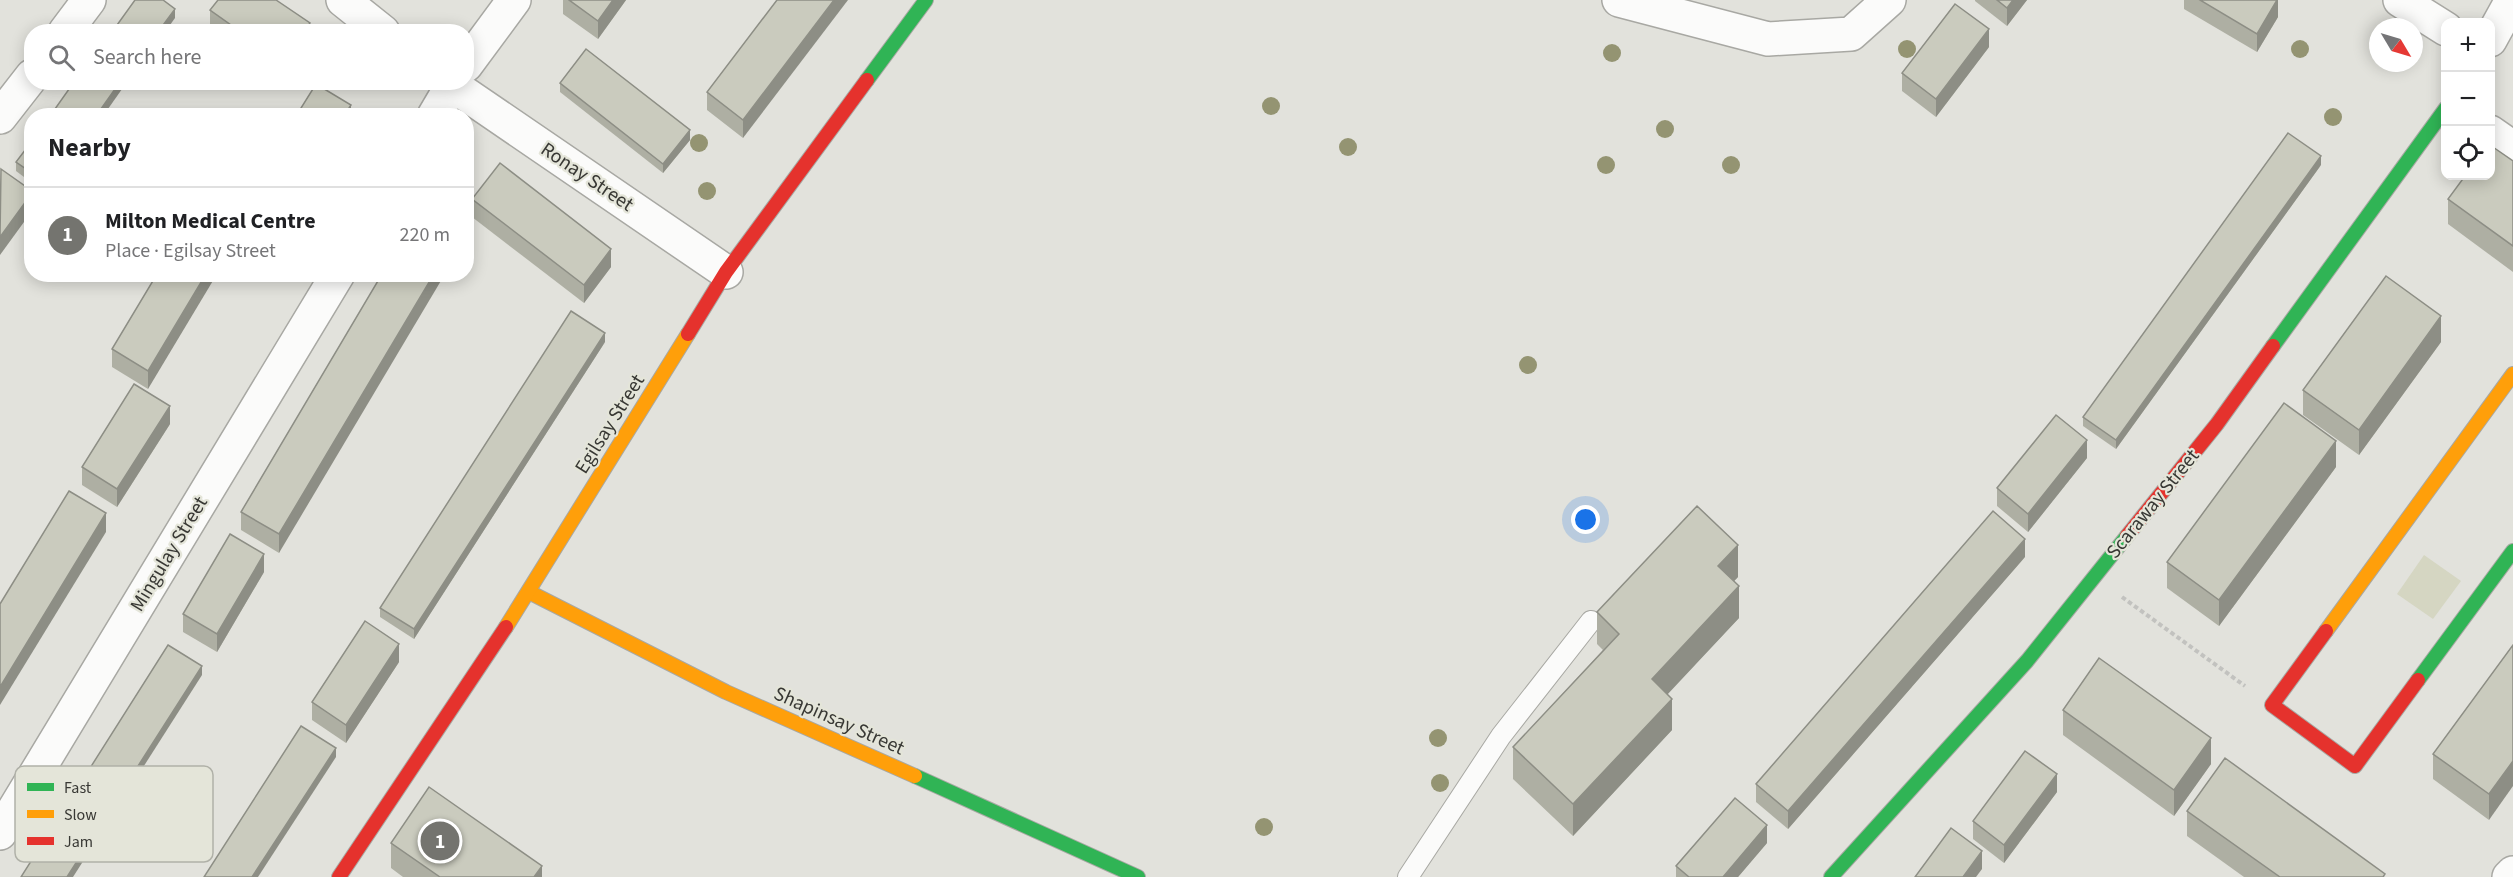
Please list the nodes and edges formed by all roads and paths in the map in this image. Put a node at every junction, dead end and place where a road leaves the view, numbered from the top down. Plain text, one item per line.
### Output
1 (89, 0) edge
2 (343, 0) edge
3 (514, 0) edge
4 (926, 0) edge
5 (1619, 0) edge
6 (1889, 0) edge
7 (2400, 0) edge
8 (2512, 0) edge
9 (71, 24) edge
10 (373, 24) edge
11 (2441, 26) edge
12 (2495, 31) edge
13 (474, 54) edge
14 (24, 86) edge
15 (449, 90) edge
16 (470, 90) edge
17 (439, 108) edge
18 (2441, 114) edge
19 (0, 117) edge
20 (2495, 135) edge
21 (2513, 148) edge
22 (726, 272) junction
23 (333, 282) edge
24 (2513, 374) edge
25 (2513, 550) edge
26 (2095, 577) junction
27 (529, 592) junction
28 (1591, 621) dead end
29 (2272, 705) junction
30 (41, 766) edge
31 (15, 808) edge
32 (0, 833) edge
33 (2513, 873) edge
34 (339, 877) edge
35 (1138, 877) edge
36 (1408, 877) edge
37 (1831, 877) edge
38 (2510, 877) edge

1 - 9 street
2 - 10 street
3 - 13 street
4 - 22 street, Egilsay Street
5 - 6 street
7 - 11 street
8 - 12 street
14 - 19 street
15 - 17 street
16 - 22 street, Ronay Street
18 - 26 street, Scaraway Street
20 - 21 street
22 - 27 street, Egilsay Street
23 - 30 street, Mingulay Street
24 - 29 street
25 - 29 street
26 - 29 path
26 - 37 street, Scaraway Street
27 - 34 street, Egilsay Street
27 - 35 street, Shapinsay Street
28 - 36 lane
31 - 32 street, Mingulay Street
33 - 38 street

